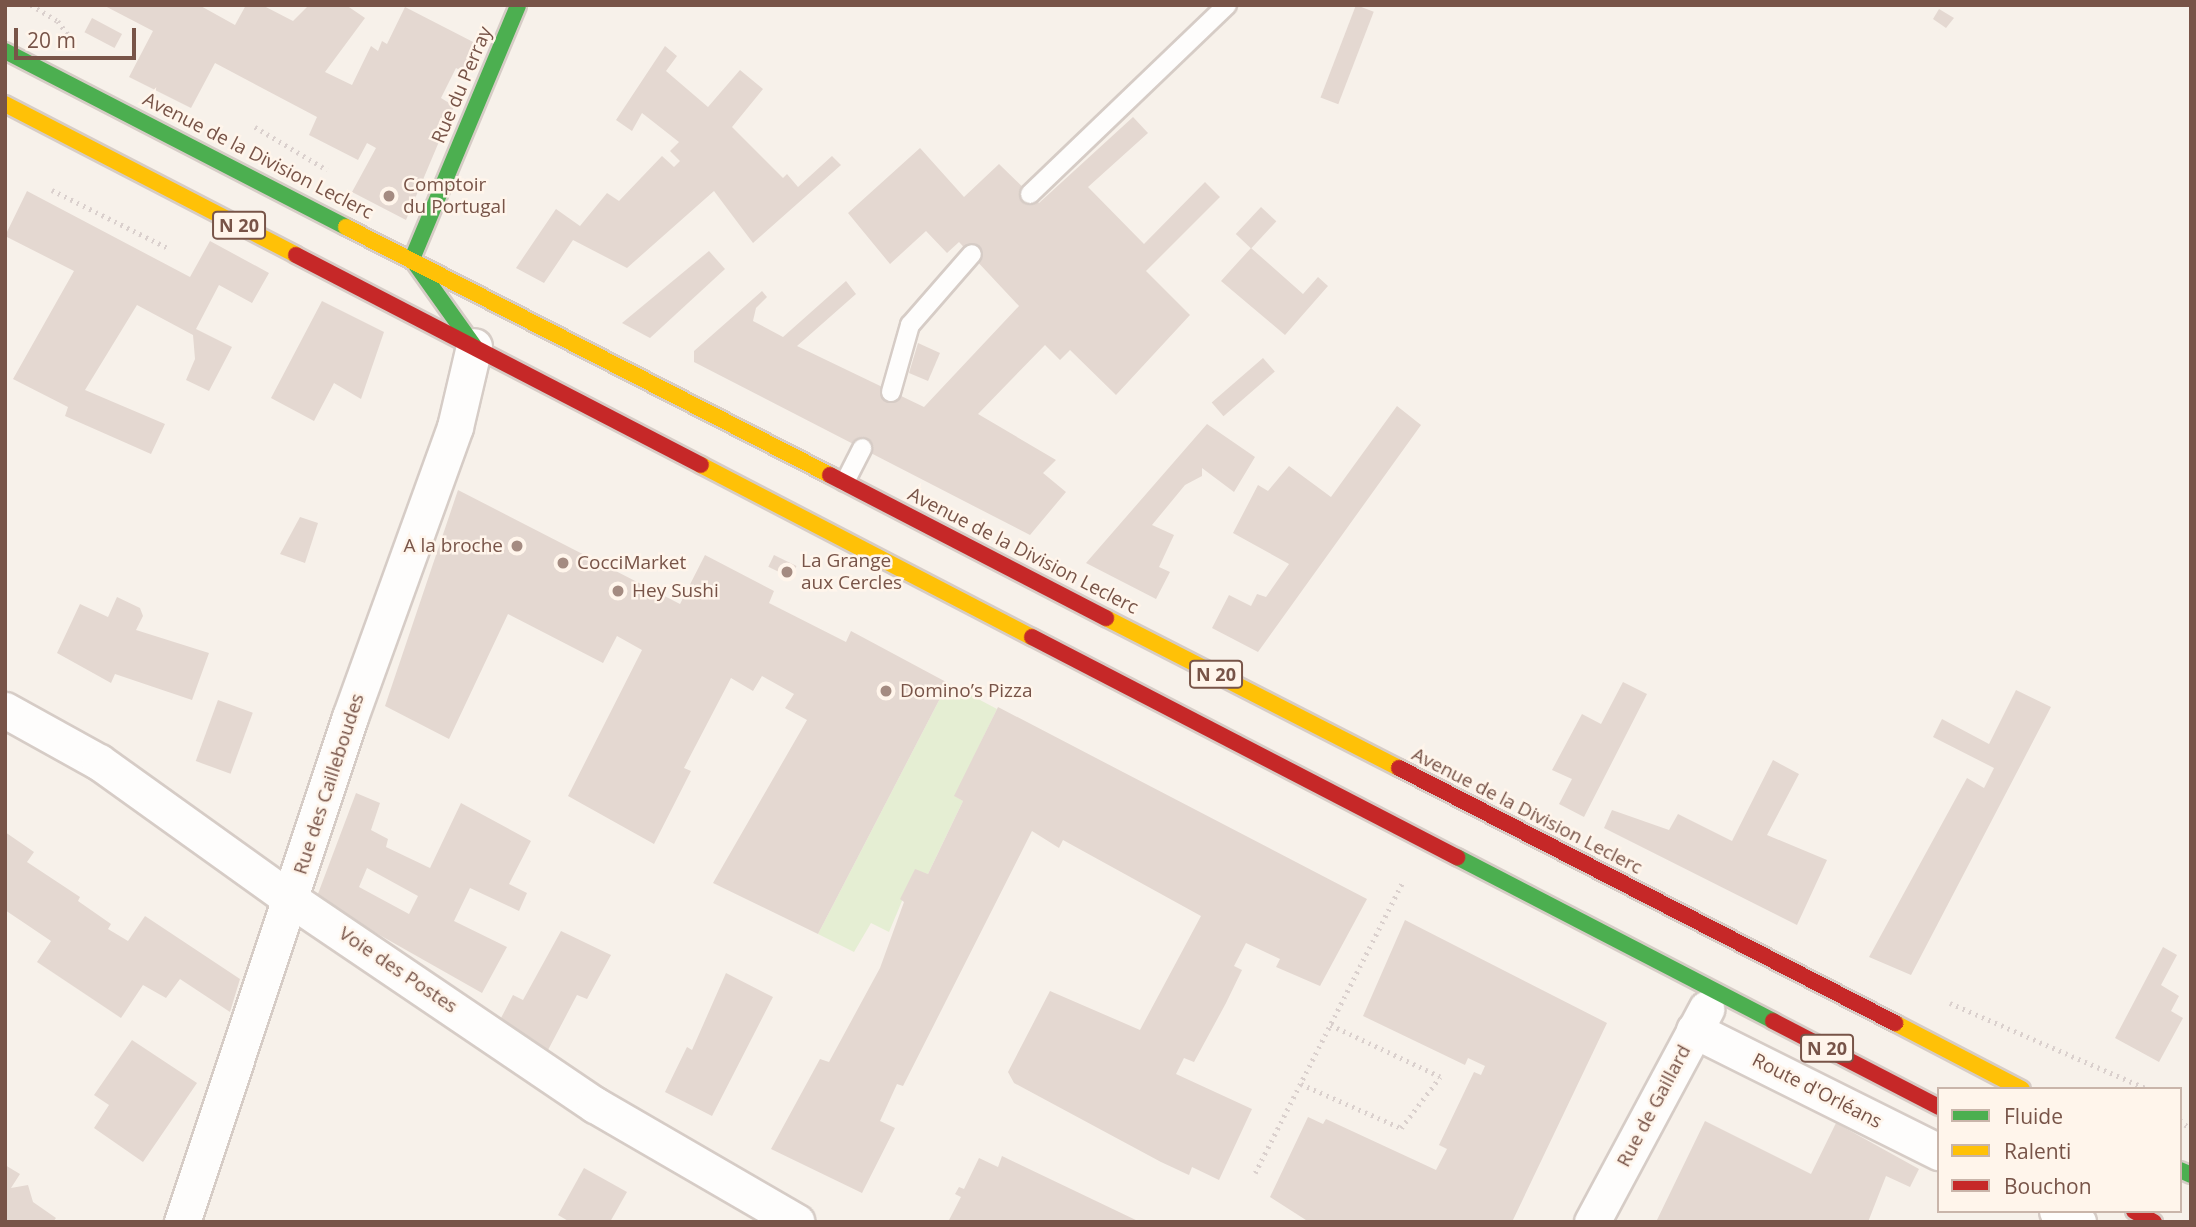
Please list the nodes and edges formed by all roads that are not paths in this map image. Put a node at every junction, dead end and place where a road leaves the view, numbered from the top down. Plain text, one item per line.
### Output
1 (518, 5) edge
2 (1227, 5) edge
3 (5, 51) edge
4 (7, 106) edge
5 (1030, 194) dead end
6 (972, 254) dead end
7 (412, 259) junction
8 (474, 345) junction
9 (891, 392) dead end
10 (862, 448) dead end
11 (845, 482) junction
12 (5, 710) edge
13 (292, 900) junction
14 (1715, 990) junction
15 (1695, 1030) junction
16 (2018, 1087) edge
17 (1937, 1106) edge
18 (1937, 1151) edge
19 (2061, 1213) edge
20 (2138, 1213) edge
21 (182, 1222) edge
22 (797, 1222) edge
23 (1592, 1222) edge
24 (2078, 1222) edge
25 (2154, 1222) edge

1 - 7 main road, Rue du Perray
2 - 5 lane
3 - 7 main road, Avenue de la Division Leclerc / N 20
4 - 8 main road, N 20
6 - 9 lane
7 - 8 main road
7 - 11 main road, Avenue de la Division Leclerc / N 20
8 - 13 street, Rue des Cailleboudes
8 - 14 main road, N 20
10 - 11 lane
11 - 16 main road, Avenue de la Division Leclerc / N 20
12 - 13 street, Voie des Postes
13 - 21 street, Rue des Cailleboudes
13 - 22 street, Voie des Postes
14 - 15 street, Rue de Gaillard
14 - 17 main road, N 20
15 - 18 street, Route d'Orléans
15 - 23 street, Rue de Gaillard
19 - 24 street
20 - 25 main road

